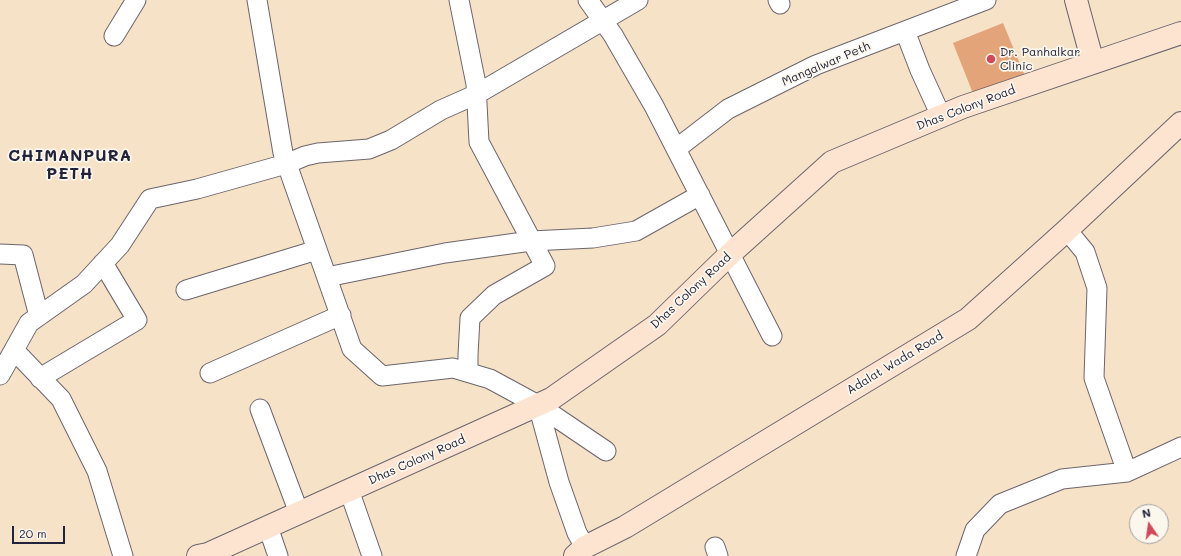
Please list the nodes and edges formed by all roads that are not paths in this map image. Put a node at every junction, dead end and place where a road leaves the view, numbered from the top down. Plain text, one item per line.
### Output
1 (136, 0) edge
2 (257, 0) edge
3 (459, 0) edge
4 (588, 0) edge
5 (638, 0) edge
6 (986, 0) edge
7 (1076, 0) edge
8 (603, 21) junction
9 (905, 31) junction
10 (1181, 33) edge
11 (114, 36) dead end
12 (1093, 63) junction
13 (477, 94) junction
14 (941, 116) junction
15 (1181, 123) edge
16 (676, 149) junction
17 (286, 164) junction
18 (700, 195) junction
19 (1067, 230) junction
20 (531, 241) junction
21 (317, 250) junction
22 (0, 254) edge
23 (730, 254) junction
24 (103, 263) junction
25 (327, 277) junction
26 (186, 290) dead end
27 (39, 316) junction
28 (340, 316) junction
29 (772, 336) dead end
30 (14, 350) junction
31 (468, 372) junction
32 (210, 373) dead end
33 (0, 375) edge
34 (40, 378) junction
35 (538, 405) junction
36 (260, 409) dead end
37 (1181, 447) edge
38 (606, 451) dead end
39 (1127, 472) junction
40 (349, 490) junction
41 (299, 513) junction
42 (268, 527) junction
43 (580, 552) edge
44 (122, 556) edge
45 (198, 556) edge
46 (278, 556) edge
47 (372, 556) edge
48 (966, 556) edge

1 - 11 street
2 - 17 street
3 - 13 street
4 - 8 street
5 - 8 street
6 - 9 street, Mangalwar Peth
7 - 12 street
8 - 13 street
8 - 16 street
9 - 14 street
9 - 16 street, Mangalwar Peth
10 - 12 street, Dhas Colony Road
12 - 14 street, Dhas Colony Road
13 - 17 street
13 - 20 street
14 - 23 street, Dhas Colony Road
15 - 19 street, Adalat Wada Road
16 - 18 street
17 - 21 street
17 - 24 street
18 - 20 street
18 - 23 street
19 - 39 street
19 - 43 street, Adalat Wada Road
20 - 25 street
20 - 31 street
21 - 25 street
21 - 26 street
22 - 27 street
23 - 29 street
23 - 35 street, Dhas Colony Road
24 - 27 street
24 - 34 street
25 - 28 street
27 - 30 street
28 - 31 street
28 - 32 street
30 - 33 street
30 - 34 street
31 - 35 street
34 - 44 street
35 - 38 street
35 - 40 street, Dhas Colony Road
35 - 43 street
36 - 41 street
37 - 39 street
39 - 48 street
40 - 41 street, Dhas Colony Road
40 - 47 street
41 - 42 street, Dhas Colony Road
42 - 45 street, Dhas Colony Road
42 - 46 street

